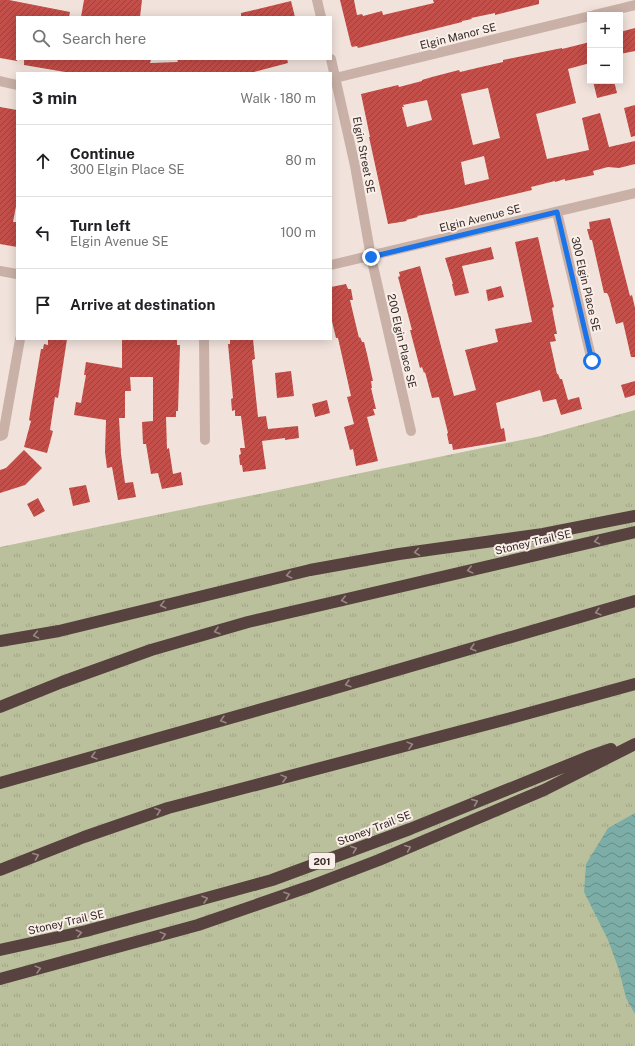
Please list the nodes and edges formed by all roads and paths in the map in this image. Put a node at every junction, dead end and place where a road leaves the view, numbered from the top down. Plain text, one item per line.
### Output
1 (317, 0) edge
2 (635, 5) edge
3 (606, 12) edge
4 (321, 16) edge
5 (587, 17) edge
6 (331, 60) edge
7 (333, 78) edge
8 (0, 81) edge
9 (16, 85) edge
10 (635, 193) edge
11 (557, 212) junction
12 (371, 257) junction
13 (332, 265) edge
14 (0, 271) edge
15 (16, 274) edge
16 (20, 340) edge
17 (204, 340) edge
18 (592, 361) dead end
19 (411, 431) dead end
20 (0, 436) edge
21 (205, 440) dead end
22 (635, 516) edge
23 (635, 532) edge
24 (635, 601) edge
25 (0, 641) edge
26 (635, 684) edge
27 (0, 707) edge
28 (635, 743) edge
29 (0, 783) edge
30 (0, 870) edge
31 (0, 950) edge
32 (0, 979) edge

1 - 4 street
2 - 3 street
5 - 7 street, Elgin Manor SE
6 - 7 street, Elgin Street SE
7 - 12 street, Elgin Street SE
8 - 9 street
10 - 11 street, Elgin Avenue SE
11 - 12 street, Elgin Avenue SE
11 - 18 street, 300 Elgin Place SE
12 - 13 street, Elgin Avenue SE
12 - 19 street, 200 Elgin Place SE
14 - 15 street
16 - 20 street
17 - 21 street
22 -> 25 highway
23 -> 27 highway, Stoney Trail SE
24 -> 29 highway
30 -> 26 highway
31 -> 28 highway, Stoney Trail SE / 201
32 -> 28 highway

